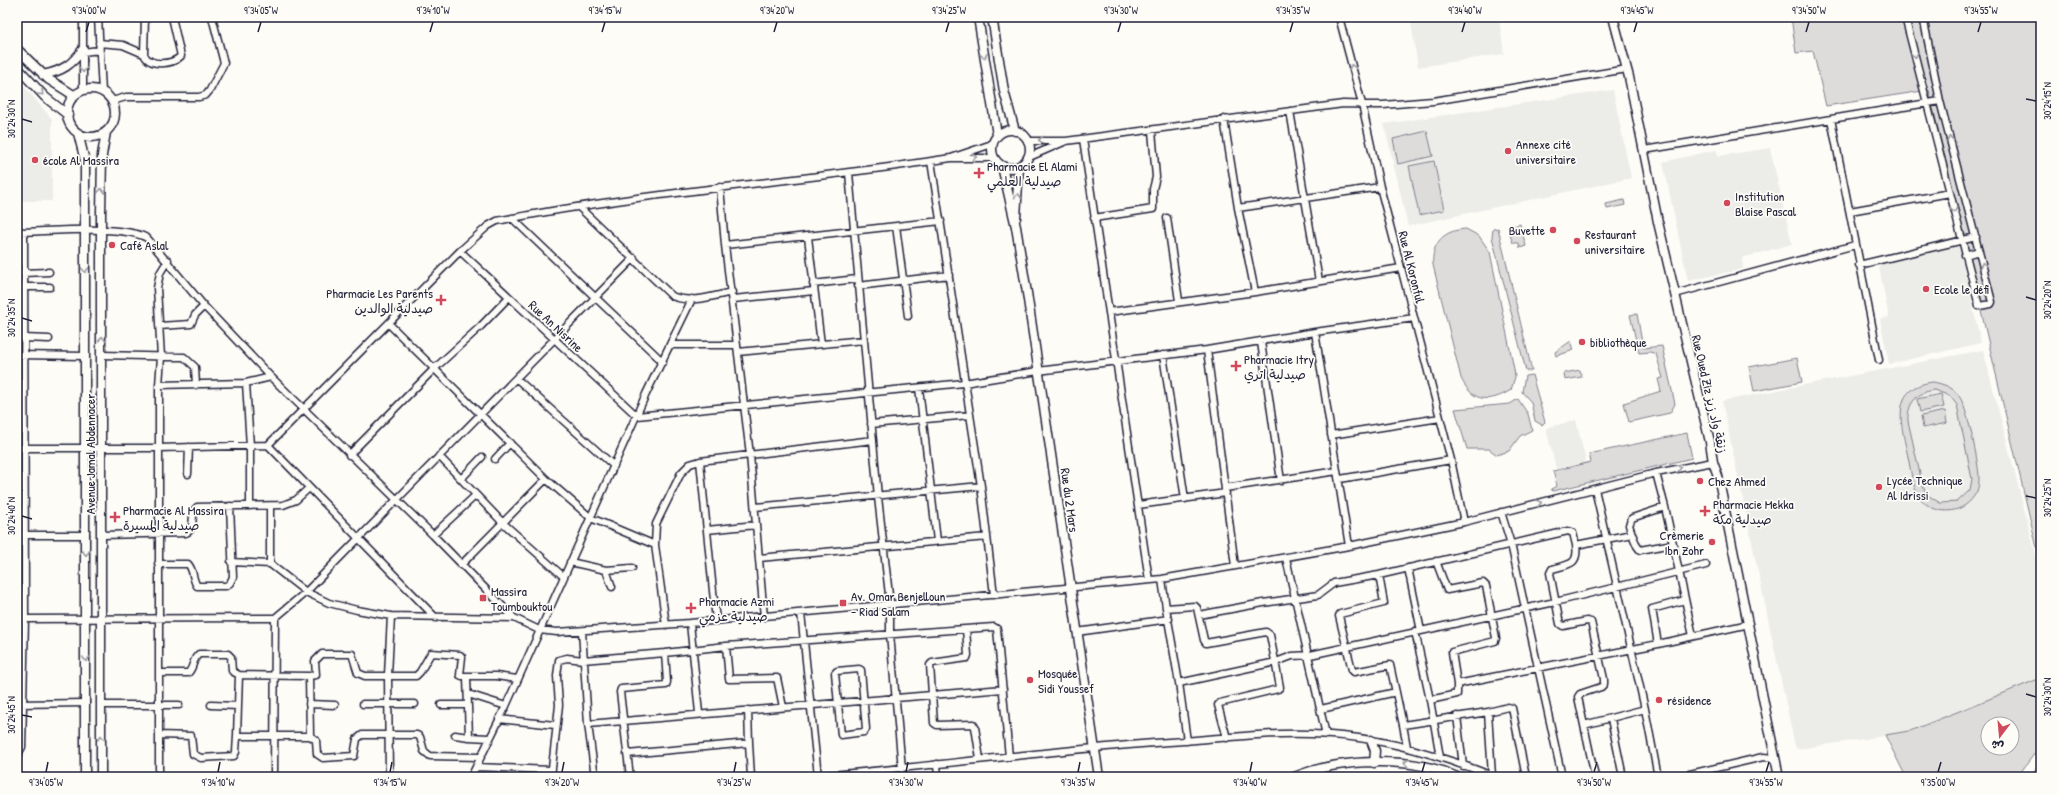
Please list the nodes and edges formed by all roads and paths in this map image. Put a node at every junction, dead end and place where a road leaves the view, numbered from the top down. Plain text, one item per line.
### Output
1 (83, 17) edge
2 (98, 17) edge
3 (145, 17) edge
4 (172, 17) edge
5 (212, 17) edge
6 (978, 17) edge
7 (992, 17) edge
8 (1339, 17) edge
9 (1613, 17) edge
10 (1906, 17) edge
11 (1923, 17) edge
12 (99, 43) junction
13 (17, 49) edge
14 (83, 50) junction
15 (99, 50) junction
16 (144, 54) junction
17 (17, 67) edge
18 (1627, 69) junction
19 (43, 75) junction
20 (83, 91) junction
21 (102, 92) junction
22 (75, 96) junction
23 (112, 101) junction
24 (1940, 101) junction
25 (1362, 104) junction
26 (1928, 104) junction
27 (1290, 111) junction
28 (68, 115) junction
29 (1224, 119) junction
30 (1831, 119) junction
31 (1015, 131) junction
32 (1152, 131) junction
33 (106, 132) junction
34 (78, 133) junction
35 (997, 135) junction
36 (1082, 139) junction
37 (1028, 141) junction
38 (1066, 141) junction
39 (992, 144) junction
40 (1644, 150) junction
41 (951, 158) junction
42 (994, 158) junction
43 (1028, 158) junction
44 (931, 161) junction
45 (1002, 166) junction
46 (1019, 166) junction
47 (849, 173) junction
48 (1380, 187) junction
49 (720, 188) junction
50 (1950, 192) junction
51 (1306, 197) junction
52 (580, 208) junction
53 (1238, 208) junction
54 (1850, 211) junction
55 (512, 218) junction
56 (1094, 218) junction
57 (1167, 218) dead end
58 (941, 221) junction
59 (896, 226) junction
60 (1016, 227) junction
61 (101, 230) junction
62 (85, 231) junction
63 (17, 232) edge
64 (24, 232) junction
65 (854, 232) junction
66 (808, 237) junction
67 (1976, 237) junction
68 (1962, 240) junction
69 (725, 245) junction
70 (1855, 245) junction
71 (460, 251) junction
72 (1979, 251) junction
73 (1965, 255) junction
74 (634, 258) junction
75 (168, 260) junction
76 (1860, 264) junction
77 (20, 266) edge
78 (1401, 268) junction
79 (49, 272) dead end
80 (23, 273) junction
81 (949, 275) junction
82 (903, 281) junction
83 (1319, 281) junction
84 (858, 283) junction
85 (23, 287) junction
86 (50, 288) dead end
87 (814, 288) junction
88 (1255, 292) junction
89 (1674, 294) junction
90 (20, 295) edge
91 (732, 296) junction
92 (509, 297) junction
93 (597, 297) junction
94 (692, 299) junction
95 (1179, 301) junction
96 (204, 306) junction
97 (1109, 312) junction
98 (908, 316) dead end
99 (1414, 318) junction
100 (389, 324) junction
101 (17, 325) edge
102 (24, 325) junction
103 (159, 326) junction
104 (1315, 332) junction
105 (23, 338) junction
106 (49, 339) dead end
107 (555, 339) junction
108 (864, 340) junction
109 (1261, 342) junction
110 (821, 344) junction
111 (671, 345) junction
112 (738, 348) junction
113 (1207, 350) junction
114 (20, 355) edge
115 (102, 355) junction
116 (1163, 355) junction
117 (85, 356) junction
118 (161, 357) junction
119 (1879, 360) dead end
120 (1115, 361) junction
121 (663, 362) junction
122 (434, 369) junction
123 (1038, 371) junction
124 (271, 377) junction
125 (517, 379) junction
126 (246, 383) junction
127 (964, 383) junction
128 (20, 385) edge
129 (159, 385) junction
130 (196, 385) junction
131 (919, 388) junction
132 (869, 393) junction
133 (20, 406) edge
134 (744, 406) junction
135 (304, 408) junction
136 (480, 414) junction
137 (970, 415) junction
138 (637, 416) junction
139 (1440, 418) junction
140 (924, 419) junction
141 (871, 424) junction
142 (1331, 434) junction
143 (873, 440) junction
144 (510, 443) junction
145 (268, 445) junction
146 (250, 446) junction
147 (189, 447) junction
148 (17, 448) edge
149 (24, 448) junction
150 (85, 448) junction
151 (102, 448) junction
152 (159, 448) junction
153 (349, 455) junction
154 (750, 455) junction
155 (439, 456) junction
156 (482, 458) dead end
157 (495, 459) dead end
158 (1451, 460) junction
159 (700, 461) junction
160 (1713, 462) junction
161 (614, 466) junction
162 (1337, 471) junction
163 (1656, 473) junction
164 (188, 474) dead end
165 (546, 478) junction
166 (460, 479) junction
167 (1340, 479) junction
168 (1280, 481) junction
169 (981, 486) junction
170 (309, 488) junction
171 (1595, 489) junction
172 (1226, 490) junction
173 (932, 491) junction
174 (476, 495) junction
175 (878, 497) junction
176 (1185, 499) junction
177 (397, 500) junction
178 (1138, 505) junction
179 (20, 506) edge
180 (230, 506) junction
181 (250, 506) junction
182 (270, 506) junction
183 (755, 507) junction
184 (1665, 507) junction
185 (1501, 512) junction
186 (591, 518) junction
187 (1464, 522) junction
188 (503, 523) junction
189 (756, 524) junction
190 (707, 530) junction
191 (24, 534) junction
192 (159, 534) junction
193 (1632, 534) junction
194 (86, 535) junction
195 (102, 535) junction
196 (433, 536) junction
197 (987, 537) junction
198 (359, 538) junction
199 (1606, 540) junction
200 (937, 541) junction
201 (1511, 544) junction
202 (1673, 544) junction
203 (654, 545) junction
204 (1576, 545) junction
205 (1349, 546) junction
206 (884, 547) junction
207 (20, 549) edge
208 (759, 558) junction
209 (1286, 558) junction
210 (1436, 561) junction
211 (231, 562) junction
212 (570, 562) junction
213 (158, 564) junction
214 (270, 564) junction
215 (461, 565) junction
216 (1706, 565) dead end
217 (1235, 566) junction
218 (632, 568) dead end
219 (1408, 568) junction
220 (606, 570) junction
221 (1679, 572) junction
222 (1379, 575) junction
223 (564, 577) junction
224 (1162, 579) junction
225 (1150, 580) junction
226 (612, 587) dead end
227 (1617, 587) junction
228 (1070, 588) junction
229 (306, 592) junction
230 (994, 594) junction
231 (1294, 600) junction
232 (1685, 600) junction
233 (1554, 602) junction
234 (890, 604) junction
235 (1166, 608) junction
236 (1524, 609) junction
237 (802, 613) junction
238 (391, 616) junction
239 (1199, 616) junction
240 (1492, 616) junction
241 (764, 617) junction
242 (275, 618) junction
243 (436, 618) junction
244 (514, 618) junction
245 (25, 619) junction
246 (102, 619) junction
247 (160, 619) junction
248 (1169, 619) junction
249 (86, 620) junction
250 (716, 621) junction
251 (690, 623) junction
252 (1749, 624) junction
253 (666, 625) junction
254 (966, 629) junction
255 (539, 630) junction
256 (582, 631) junction
257 (1418, 631) junction
258 (1077, 632) junction
259 (890, 634) junction
260 (1693, 636) junction
261 (804, 640) junction
262 (1658, 644) junction
263 (726, 646) junction
264 (1345, 646) junction
265 (693, 649) junction
266 (1631, 650) junction
267 (665, 653) junction
268 (1310, 655) junction
269 (1599, 655) junction
270 (584, 660) junction
271 (1276, 662) junction
272 (1539, 668) junction
273 (160, 673) junction
274 (239, 675) junction
275 (388, 675) junction
276 (273, 676) junction
277 (309, 676) junction
278 (467, 677) junction
279 (517, 679) junction
280 (1180, 683) junction
281 (1457, 684) junction
282 (1002, 689) junction
283 (1396, 692) junction
284 (468, 694) junction
285 (931, 695) junction
286 (897, 697) junction
287 (865, 700) junction
288 (1430, 700) junction
289 (837, 702) junction
290 (86, 703) junction
291 (20, 704) edge
292 (309, 704) junction
293 (363, 704) dead end
294 (388, 704) junction
295 (415, 704) dead end
296 (160, 705) junction
297 (179, 705) dead end
298 (335, 705) dead end
299 (441, 705) dead end
300 (468, 705) junction
301 (811, 705) junction
302 (102, 706) junction
303 (211, 706) dead end
304 (238, 706) junction
305 (506, 706) junction
306 (782, 707) junction
307 (1321, 709) junction
308 (1645, 709) junction
309 (748, 710) junction
310 (1488, 712) junction
311 (699, 713) junction
312 (1458, 716) junction
313 (499, 719) junction
314 (1611, 719) junction
315 (1433, 720) junction
316 (623, 721) junction
317 (588, 724) junction
318 (555, 725) junction
319 (1403, 725) junction
320 (1584, 725) junction
321 (20, 726) edge
322 (159, 735) junction
323 (455, 735) dead end
324 (1326, 735) junction
325 (237, 736) junction
326 (275, 736) junction
327 (310, 736) junction
328 (388, 736) junction
329 (469, 737) junction
330 (490, 738) junction
331 (1227, 738) junction
332 (1371, 740) junction
333 (1187, 741) junction
334 (749, 743) junction
335 (1094, 747) junction
336 (1407, 747) junction
337 (627, 754) junction
338 (17, 756) edge
339 (480, 757) junction
340 (1009, 757) junction
341 (1440, 757) junction
342 (1775, 758) junction
343 (980, 759) junction
344 (1374, 763) junction
345 (937, 764) junction
346 (1463, 766) junction
347 (476, 767) junction
348 (902, 769) junction
349 (551, 770) junction
350 (818, 776) edge
351 (1492, 776) edge
352 (85, 777) edge
353 (101, 777) edge
354 (160, 777) edge
355 (274, 777) edge
356 (389, 777) edge
357 (471, 777) edge
358 (551, 777) edge
359 (595, 777) edge
360 (630, 777) edge
361 (751, 777) edge
362 (808, 777) edge
363 (938, 777) edge
364 (1099, 777) edge
365 (1294, 777) edge
366 (1457, 777) edge
367 (1526, 777) edge
368 (1562, 777) edge
369 (1595, 777) edge
370 (1623, 777) edge
371 (1658, 777) edge
372 (1677, 777) edge
373 (1779, 777) edge

1 - 14 street
2 - 12 street
3 - 16 street
4 - 16 street
5 - 23 street
6 -> 35 street
7 - 31 street
25 -> 8 street, Rue Al Koronful
9 - 18 street, Rue Oued Ziz زنقة واد زيز
10 -> 26 street
11 - 24 street
12 - 15 street
12 - 16 street
13 - 19 street
14 - 15 street
14 - 19 street
14 -> 20 street
15 - 21 street
17 -> 28 street
18 - 25 street
18 - 40 street, Rue Oued Ziz زنقة واد زيز
19 - 22 street
20 - 21 street
20 - 22 street
21 - 23 street
22 - 28 street
23 - 33 street
24 - 26 street
67 -> 24 street
25 - 27 street
25 - 48 street, Rue Al Koronful
26 - 30 street
26 - 50 street
27 - 29 street
27 - 51 street
28 - 34 street
29 - 32 street
29 - 53 street
30 - 40 street
30 - 54 street
31 - 35 street
31 - 37 street
32 - 36 street
32 - 56 street
33 - 34 street
61 -> 33 street, Avenue Jamal Abdennacer
34 - 62 street, Avenue Jamal Abdennacer
35 - 39 street
36 - 38 street
36 - 56 street
38 -> 37 street
37 - 43 street
38 - 43 street
39 - 41 street
39 - 42 street
40 - 89 street, Rue Oued Ziz زنقة واد زيز
41 -> 42 street
41 - 44 street
42 - 45 street
43 - 46 street
44 - 47 street
44 - 58 street
45 - 46 street
45 - 60 street, Rue du 2 Mars
60 -> 46 street, Rue du 2 Mars
47 - 49 street
47 - 65 street
48 - 51 street
48 - 78 street, Rue Al Koronful
49 - 52 street
49 - 69 street
50 - 54 street
50 -> 68 street
51 - 53 street
51 - 83 street
52 - 55 street
52 - 74 street
53 - 88 street
54 - 70 street
55 - 71 street
55 - 93 street
56 - 97 street
57 - 95 street
58 - 59 street
58 - 81 street
59 - 65 street
59 - 82 street
60 - 123 street, Rue du 2 Mars
61 - 62 street
61 - 75 street
115 -> 61 street, Avenue Jamal Abdennacer
62 - 64 street
62 -> 117 street, Avenue Jamal Abdennacer
63 - 64 street
64 - 77 street
65 - 66 street
65 - 84 street
66 - 69 street
66 - 87 street
67 - 68 street
67 - 72 street
68 - 73 street
68 - 76 street
69 - 91 street
70 - 76 street
70 - 89 street
71 - 92 street, Rue An Nisrine
71 - 100 street
72 - 73 street
73 -> 72 street
74 - 93 street
74 - 94 street
75 - 96 street
75 - 103 street
76 - 119 street
77 - 80 street
78 - 83 street
78 - 99 street, Rue Al Koronful
79 - 80 street
80 - 85 street
81 - 82 street
81 - 127 street
82 - 84 street
82 - 98 street
83 - 88 street
84 - 87 street
84 - 108 street
85 - 86 street
85 - 90 street
87 - 91 street
87 - 110 street
88 - 95 street
89 - 160 street, Rue Oued Ziz زنقة واد زيز
90 - 102 street
91 - 94 street
91 - 112 street
92 - 107 street, Rue An Nisrine
92 - 122 street
93 - 107 street
93 - 121 street
94 - 111 street
95 - 97 street
96 - 103 street
96 - 124 street
97 - 120 street
99 - 104 street
99 - 139 street, Rue Al Koronful
100 - 122 street
100 - 135 street
101 - 102 street
102 - 105 street
103 - 118 street
104 - 109 street
104 - 142 street
105 - 106 street
105 - 114 street
107 - 125 street
107 - 138 street, Rue An Nisrine
108 - 110 street
108 - 132 street
109 - 113 street
109 - 168 street
110 - 112 street
111 - 112 street
111 - 121 street
112 - 134 street
113 - 116 street
113 - 172 street
114 - 117 street
114 - 128 street
115 - 118 street
115 - 151 street, Avenue Jamal Abdennacer
116 - 120 street
116 - 176 street
117 - 150 street, Avenue Jamal Abdennacer
118 - 129 street
118 - 130 street
120 - 123 street
120 - 178 street
121 - 138 street
122 - 136 street
122 - 153 street
123 - 127 street
123 - 228 street, Rue du 2 Mars
124 - 126 street
124 - 135 street
125 - 136 street
125 - 161 street
126 - 130 street
126 - 146 street
127 - 131 street
127 - 137 street
128 - 133 street
129 - 130 street
129 - 152 street
131 - 132 street
131 - 140 street
132 - 134 street
132 - 141 street
133 - 149 street
134 - 138 street
134 - 154 street
135 - 145 street
135 - 153 street
136 - 144 street
136 - 155 street
137 - 140 street
137 - 169 street
138 - 161 street
139 - 142 street
139 - 158 street, Rue Al Koronful
140 - 141 street
140 - 173 street
141 - 143 street
142 - 162 street
143 - 154 street
143 - 175 street
144 - 157 street
144 - 165 street
145 - 146 street
145 - 170 street
146 - 147 street
146 - 181 street
147 - 152 street
147 - 164 street
148 - 149 street
149 - 150 street
149 - 179 street
150 - 151 street
150 - 194 street, Avenue Jamal Abdennacer
151 - 152 street
151 - 195 street, Avenue Jamal Abdennacer
152 - 192 street
153 - 177 street
154 - 159 street
154 - 183 street
155 - 166 street
155 - 177 street
156 - 166 street
158 - 167 street
158 - 187 street, Rue Al Koronful
159 - 190 street
159 - 203 street
163 -> 160 street
160 - 252 street, Rue Oued Ziz زنقة واد زيز
161 - 186 street
162 - 167 street
162 - 168 street
163 - 171 street
163 - 184 street
165 - 186 street
165 - 188 street
166 - 174 street
167 - 205 street
168 - 172 street
169 - 173 street
169 - 197 street
170 - 182 street
170 - 198 street
185 -> 171 street
171 - 199 street
172 - 176 street
172 - 217 street
173 - 175 street
173 - 200 street
174 - 188 street
174 - 196 street
175 - 183 street
175 - 206 street
176 - 178 street
177 - 196 street
177 - 198 street
178 - 225 street
179 - 191 street
180 - 181 street
180 - 192 street
180 - 211 street
181 - 182 street
182 - 214 street
183 - 189 street
184 - 193 street
184 - 202 street
185 - 187 street
185 - 201 street
186 - 203 street
186 - 212 street
187 - 205 street
188 - 215 street
188 - 223 street
189 - 190 street
189 - 208 street
190 - 250 street
191 - 194 street
191 - 207 street
192 - 195 street
192 - 213 street
193 - 199 street
193 - 202 street
194 -> 249 street, Avenue Jamal Abdennacer
195 - 246 street, Avenue Jamal Abdennacer
196 - 215 street
197 - 200 street
197 - 230 street
198 - 229 street
198 - 243 street
199 - 204 street
199 - 227 street
200 - 206 street
201 - 204 street
201 - 210 street
201 - 236 street
202 - 221 street
203 - 253 street
204 - 233 street
205 - 209 street
206 - 208 street
206 - 234 street
207 - 245 street
208 - 241 street
209 - 217 street
209 - 231 street
210 - 219 street
210 - 240 street
211 - 213 street
211 - 214 street
212 - 220 street
212 - 223 street
213 - 247 street
214 - 229 street
215 - 244 street
216 - 221 street
217 - 224 street
218 - 220 street
219 - 222 street
219 - 257 street
220 - 226 street
221 - 227 street
221 - 232 street
222 - 231 street
222 - 264 street
223 - 255 street
224 - 225 street
224 - 235 street
225 - 228 street
227 - 233 street
227 - 266 street
228 - 230 street
228 - 258 street, Rue du 2 Mars
229 - 238 street
229 - 242 street
230 - 234 street
231 - 239 street
231 - 268 street
232 - 260 street
232 - 262 street
233 - 236 street
233 - 269 street
234 - 237 street
234 - 259 street
235 - 239 street
235 - 248 street
236 - 240 street
236 - 272 street
237 - 241 street
237 - 261 street
238 - 243 street
238 - 275 street
239 - 271 street
240 - 257 street
240 - 281 street
241 - 250 street
242 - 247 street
242 - 276 street
243 - 244 street
244 - 255 street
245 - 249 street
245 - 291 street
246 - 247 street
246 - 249 street
246 - 302 street, Avenue Jamal Abdennacer
247 - 273 street
248 - 258 street
248 - 280 street
249 -> 290 street, Avenue Jamal Abdennacer
250 - 251 street
251 - 253 street
251 - 265 street
252 - 260 street
252 - 342 street, Rue Oued Ziz زنقة واد زيز
253 - 256 street
254 - 259 street
254 - 282 street
254 - 285 street
255 - 256 street
255 - 279 street
256 - 270 street
257 - 264 street
257 - 288 street
258 - 335 street, Rue du 2 Mars
259 - 261 street
259 - 286 street
260 - 262 street
261 - 263 street
261 - 301 street
262 - 266 street
263 - 265 street
263 - 306 street
264 - 268 street
264 - 283 street
265 - 267 street
265 - 311 street
266 - 269 street
266 - 308 street
267 - 270 street
267 - 316 street
268 - 271 street
268 - 307 street
269 - 272 street
269 - 320 street
270 - 317 street
270 - 318 street
271 - 280 street
271 - 331 street
272 - 281 street
272 - 368 street
273 - 274 street
273 - 296 street
274 - 276 street
274 - 304 street
275 - 277 street
275 - 278 street
275 - 294 street
276 - 277 street
276 - 326 street
277 - 292 street
278 - 279 street
278 - 284 street
279 - 305 street
280 - 333 street
281 - 288 street
282 - 285 street
282 - 340 street
283 - 307 street
283 - 319 street
284 - 300 street
284 - 305 street
285 - 286 street
285 - 343 street
286 - 287 street
286 - 348 street
287 - 289 street
287 - 289 street
287 - 289 street
288 - 315 street
289 - 301 street
290 - 291 street
290 - 352 street, Avenue Jamal Abdennacer
291 - 321 street
292 - 298 street
292 - 327 street
293 - 294 street
294 - 295 street
294 - 328 street
296 - 297 street
296 - 302 street
296 - 322 street
299 - 300 street
300 - 329 street
301 - 306 street
301 - 350 street
353 -> 302 street, Avenue Jamal Abdennacer
303 - 304 street
304 - 325 street
305 - 313 street
306 - 309 street
307 - 324 street
308 - 314 street
308 - 371 street
309 - 311 street
309 - 334 street
310 - 312 street
310 - 351 street
310 - 367 street
311 - 316 street
312 - 315 street
312 - 346 street
313 - 318 street
313 - 330 street
314 - 320 street
314 - 370 street
315 - 319 street
315 - 341 street
316 - 317 street
316 - 337 street
317 - 359 street
318 - 349 street
319 - 336 street
320 - 369 street
321 - 338 street
322 - 325 street
322 - 354 street
323 - 329 street
324 - 331 street
324 - 332 street
325 - 326 street
326 - 327 street
326 - 355 street
327 - 328 street
328 - 339 street
328 - 356 street
329 - 330 street
330 - 339 street
331 - 333 street
332 - 336 street
332 - 344 street
333 - 335 street
334 - 337 street
334 - 361 street
335 - 340 street
335 - 364 street, Rue du 2 Mars
336 - 341 street
337 - 360 street
339 - 347 street
340 - 343 street
341 - 346 street
342 - 372 street
342 - 373 street, Rue Oued Ziz زنقة واد زيز
343 - 345 street
344 - 365 street
366 -> 344 street
345 - 348 street
345 - 363 street
346 - 351 street
347 - 349 street
347 - 357 street
348 - 350 street
349 - 358 street
350 - 362 street

